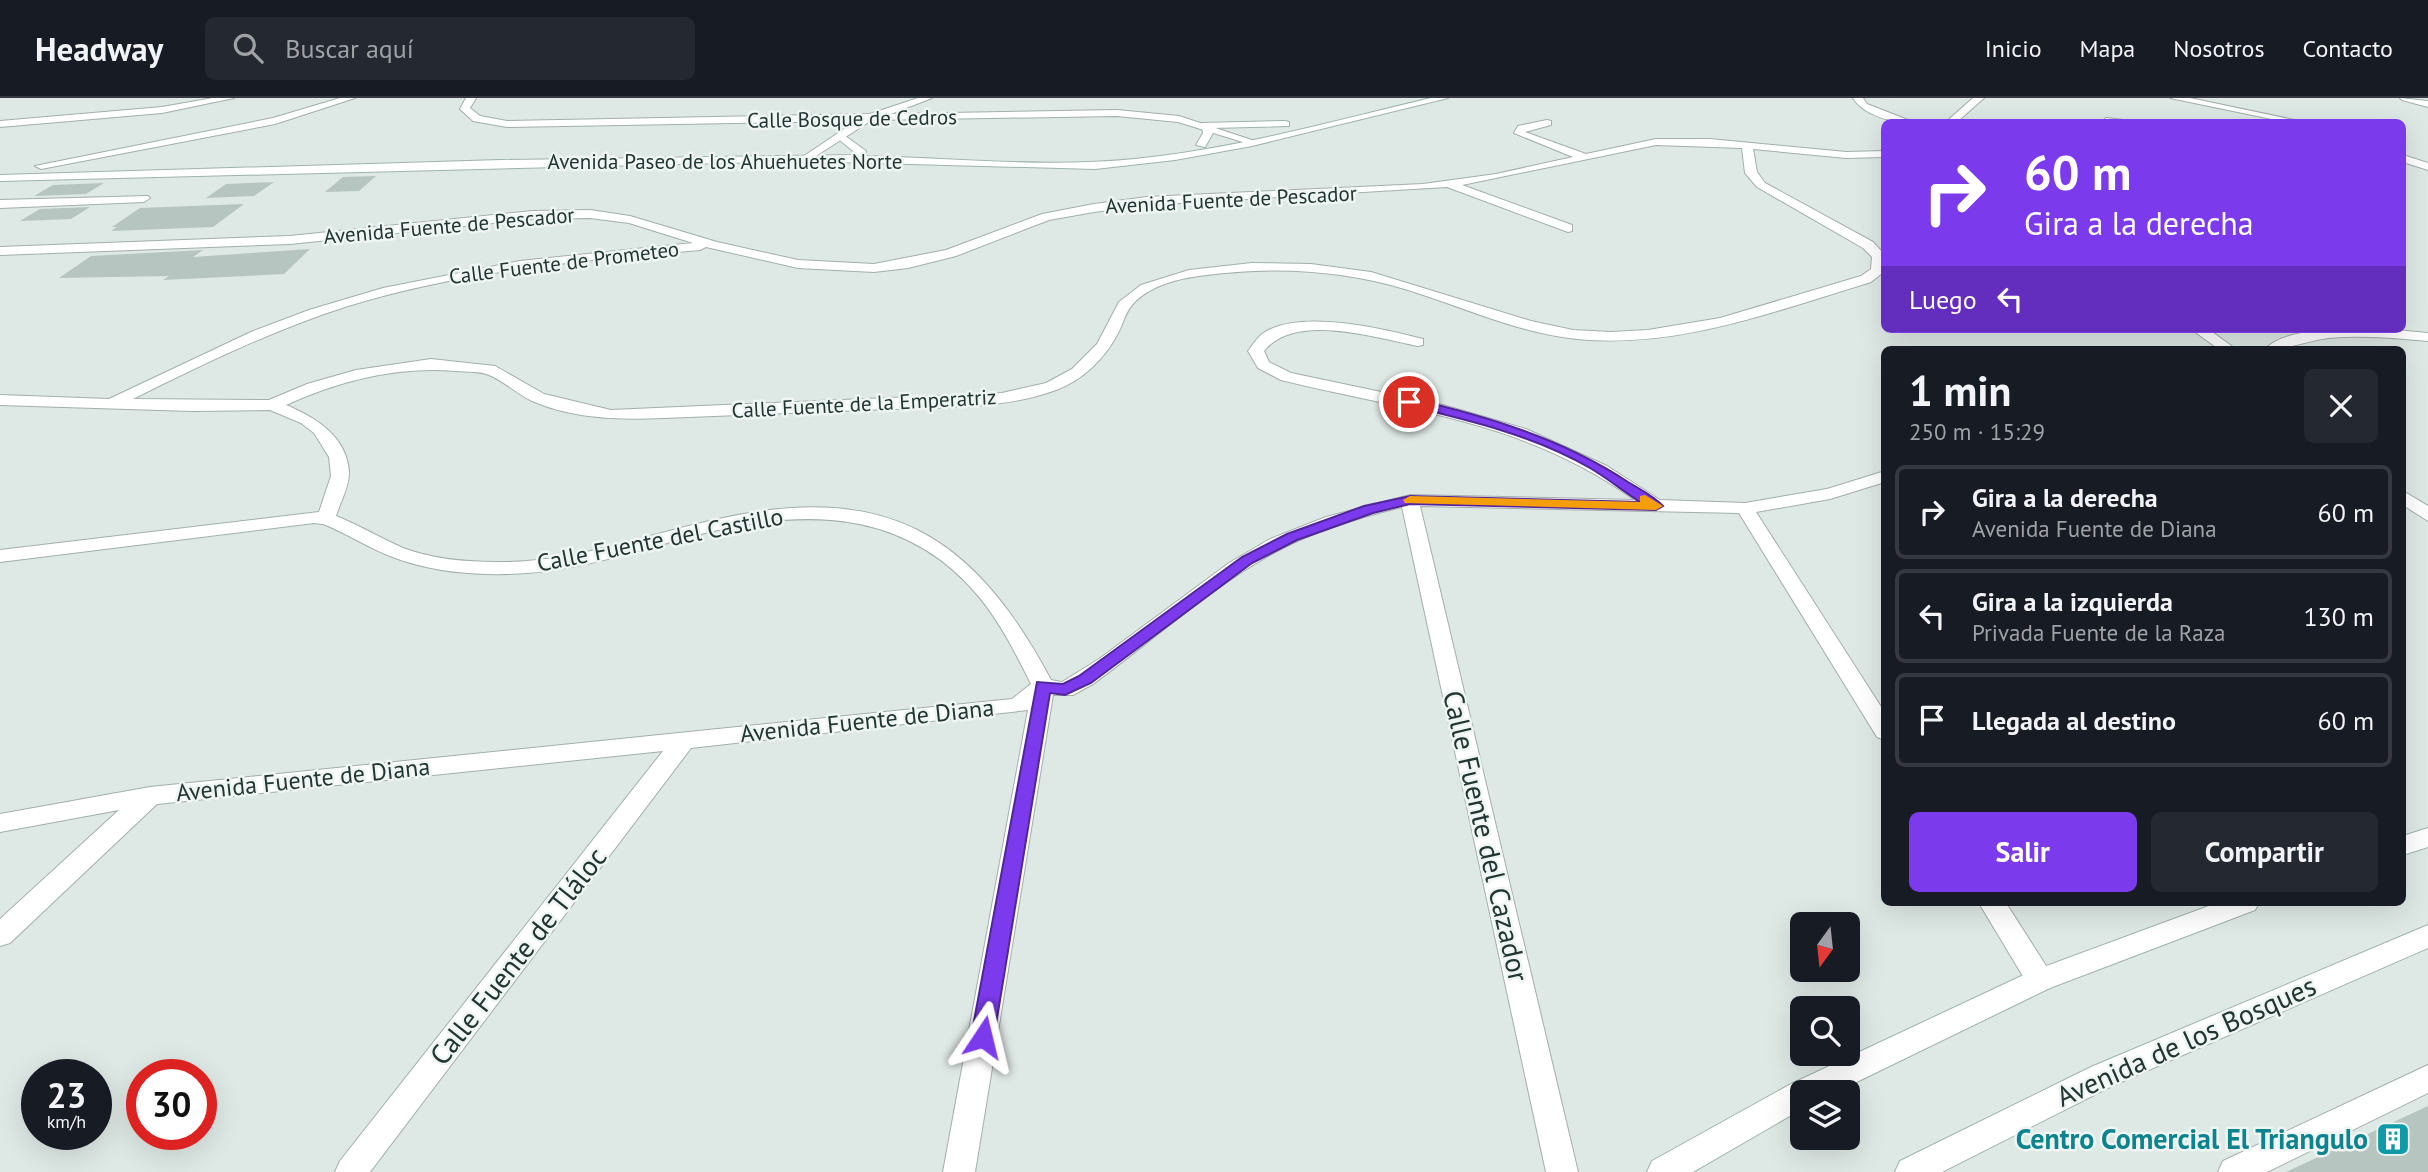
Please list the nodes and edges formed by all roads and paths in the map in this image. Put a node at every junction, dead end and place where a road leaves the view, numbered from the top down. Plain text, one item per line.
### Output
1 (229, 98) edge
2 (350, 98) edge
3 (471, 98) edge
4 (926, 98) edge
5 (1398, 98) edge
6 (1443, 98) edge
7 (1858, 98) edge
8 (1979, 98) edge
9 (2175, 98) edge
10 (2404, 98) edge
11 (2428, 104) edge
12 (1900, 119) edge
13 (1954, 119) edge
14 (2283, 119) edge
15 (863, 120) junction
16 (1546, 123) dead end
17 (0, 124) edge
18 (1294, 124) junction
19 (1206, 125) junction
20 (841, 136) junction
21 (1238, 137) junction
22 (1253, 142) junction
23 (1201, 145) junction
24 (1747, 145) junction
25 (819, 152) junction
26 (862, 153) junction
27 (1881, 154) edge
28 (808, 158) junction
29 (1586, 158) junction
30 (2406, 159) edge
31 (41, 166) junction
32 (0, 167) edge
33 (2428, 170) edge
34 (2406, 174) edge
35 (0, 178) edge
36 (1449, 184) junction
37 (144, 198) dead end
38 (0, 204) edge
39 (1567, 228) dead end
40 (714, 245) junction
41 (0, 251) edge
42 (2204, 333) edge
43 (2333, 333) edge
44 (2333, 333) edge
45 (2428, 337) edge
46 (1419, 342) dead end
47 (2224, 346) edge
48 (2279, 346) edge
49 (0, 400) edge
50 (115, 402) junction
51 (272, 405) junction
52 (1881, 477) edge
53 (2406, 498) edge
54 (1410, 500) junction
55 (1656, 506) junction
56 (1745, 508) junction
57 (2428, 515) edge
58 (326, 518) junction
59 (0, 556) edge
60 (1043, 686) junction
61 (1881, 726) edge
62 (685, 739) junction
63 (150, 796) junction
64 (0, 823) edge
65 (1994, 906) edge
66 (2238, 906) edge
67 (0, 934) edge
68 (2428, 936) edge
69 (2040, 980) junction
70 (2428, 1078) edge
71 (1831, 1080) edge
72 (1790, 1101) edge
73 (351, 1172) edge
74 (959, 1172) edge
75 (1562, 1172) edge
76 (1663, 1172) edge
77 (1911, 1172) edge
78 (2234, 1172) edge

1 - 17 street
2 - 31 street
3 - 15 street, Calle Bosque de Cedros
4 - 15 street
5 - 18 street, Avenida Paseo de los Ahuehuetes Norte
6 - 22 street, Avenida Paseo de los Ahuehuetes Norte
7 - 12 street
8 - 13 street
9 - 14 street
10 - 11 street
15 - 19 street, Calle Bosque de Cedros
15 - 20 street
16 - 29 street
18 - 19 street
18 - 21 street, Avenida Paseo de los Ahuehuetes Norte
19 - 21 street, Calle Bosque de Cedros
19 - 23 street
20 - 25 street
20 - 26 street
21 - 22 street, Calle Bosque de Cedros
21 - 23 street, Avenida Paseo de los Ahuehuetes Norte
22 - 28 street, Avenida Paseo de los Ahuehuetes Norte
23 - 26 street, Avenida Paseo de los Ahuehuetes Norte
24 - 27 street, Avenida Fuente de Pescador
24 - 29 street, Avenida Fuente de Pescador
24 - 51 street, Calle Fuente de la Emperatriz
25 - 26 street, Avenida Paseo de los Ahuehuetes Norte
25 - 28 street
25 - 31 street, Avenida Paseo de los Ahuehuetes Norte
28 - 35 street, Avenida Paseo de los Ahuehuetes Norte
29 - 36 street, Avenida Fuente de Pescador
30 - 33 street
31 - 32 street, Avenida Paseo de los Ahuehuetes Norte
33 - 34 street
36 - 39 street
36 - 40 street, Avenida Fuente de Pescador
37 - 38 street
40 - 41 street, Avenida Fuente de Pescador
40 - 50 street, Calle Fuente de Prometeo
42 - 47 street
43 - 48 street
44 - 45 street
46 - 55 street
49 - 50 street
50 - 51 street
51 - 58 street
52 - 56 street
53 - 57 street
54 - 55 street
54 - 60 street
54 - 75 street, Calle Fuente del Cazador
55 - 56 street
56 - 61 street
58 - 59 street
58 - 60 street, Calle Fuente del Castillo
60 - 62 street, Avenida Fuente de Diana
60 - 74 street
62 - 63 street, Avenida Fuente de Diana
62 - 73 street, Calle Fuente de Tláloc
63 - 64 street, Avenida Fuente de Diana
63 - 67 street
65 - 69 street
66 - 69 street
68 - 77 street, Avenida de los Bosques
69 - 71 street
70 - 78 street
72 - 76 street

